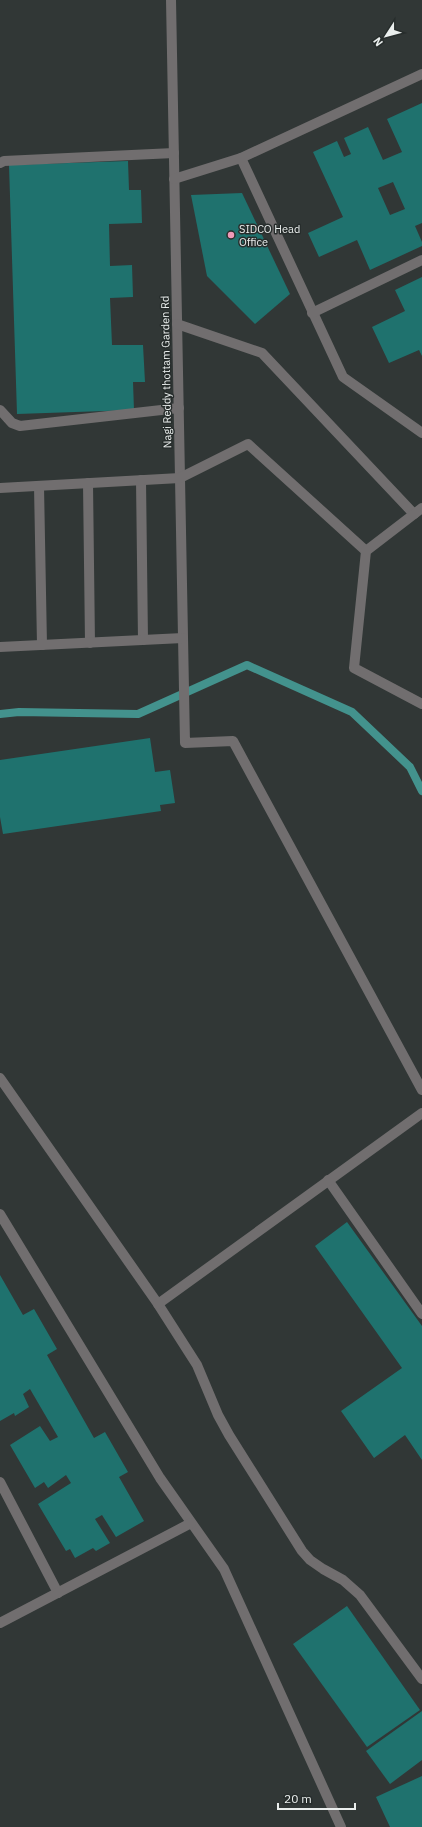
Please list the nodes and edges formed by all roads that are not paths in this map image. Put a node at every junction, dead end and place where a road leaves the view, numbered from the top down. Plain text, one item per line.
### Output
1 (171, 0) edge
2 (422, 74) edge
3 (174, 153) junction
4 (241, 158) junction
5 (0, 163) edge
6 (174, 179) junction
7 (422, 260) edge
8 (312, 313) junction
9 (177, 324) junction
10 (179, 408) junction
11 (0, 410) edge
12 (422, 433) edge
13 (180, 478) junction
14 (141, 480) junction
15 (88, 483) junction
16 (39, 486) junction
17 (0, 488) edge
18 (418, 511) edge
19 (366, 551) junction
20 (183, 638) junction
21 (142, 640) junction
22 (90, 643) junction
23 (42, 645) junction
24 (0, 647) edge
25 (422, 704) edge
26 (0, 1078) edge
27 (422, 1090) edge
28 (422, 1113) edge
29 (328, 1180) junction
30 (0, 1214) edge
31 (158, 1304) junction
32 (422, 1314) edge
33 (0, 1482) edge
34 (191, 1523) junction
35 (58, 1592) junction
36 (0, 1623) edge
37 (422, 1679) edge
38 (340, 1827) edge

1 - 3 street, Nagi Reddy thottam Garden Rd
2 - 4 street
3 - 5 street
3 - 6 street, Nagi Reddy thottam Garden Rd
4 - 6 street
4 - 8 street
6 - 9 street, Nagi Reddy thottam Garden Rd
7 - 8 street
8 - 12 street
9 - 10 street, Nagi Reddy thottam Garden Rd
9 - 18 street
10 - 11 street
10 - 13 street, Nagi Reddy thottam Garden Rd
13 - 14 street
13 - 19 street
13 - 20 street, Nagi Reddy thottam Garden Rd
14 - 15 street
14 - 21 street
15 - 16 street
15 - 22 street
16 - 17 street
16 - 23 street
18 - 19 street
19 - 25 street
20 - 21 street
20 - 27 street, Nagi Reddy thottam Garden Rd
21 - 22 street
22 - 23 street
23 - 24 street
26 - 31 street
28 - 29 street
29 - 31 street
29 - 32 street
30 - 34 street
31 - 37 street
33 - 35 street
34 - 35 street
34 - 38 street
35 - 36 street

